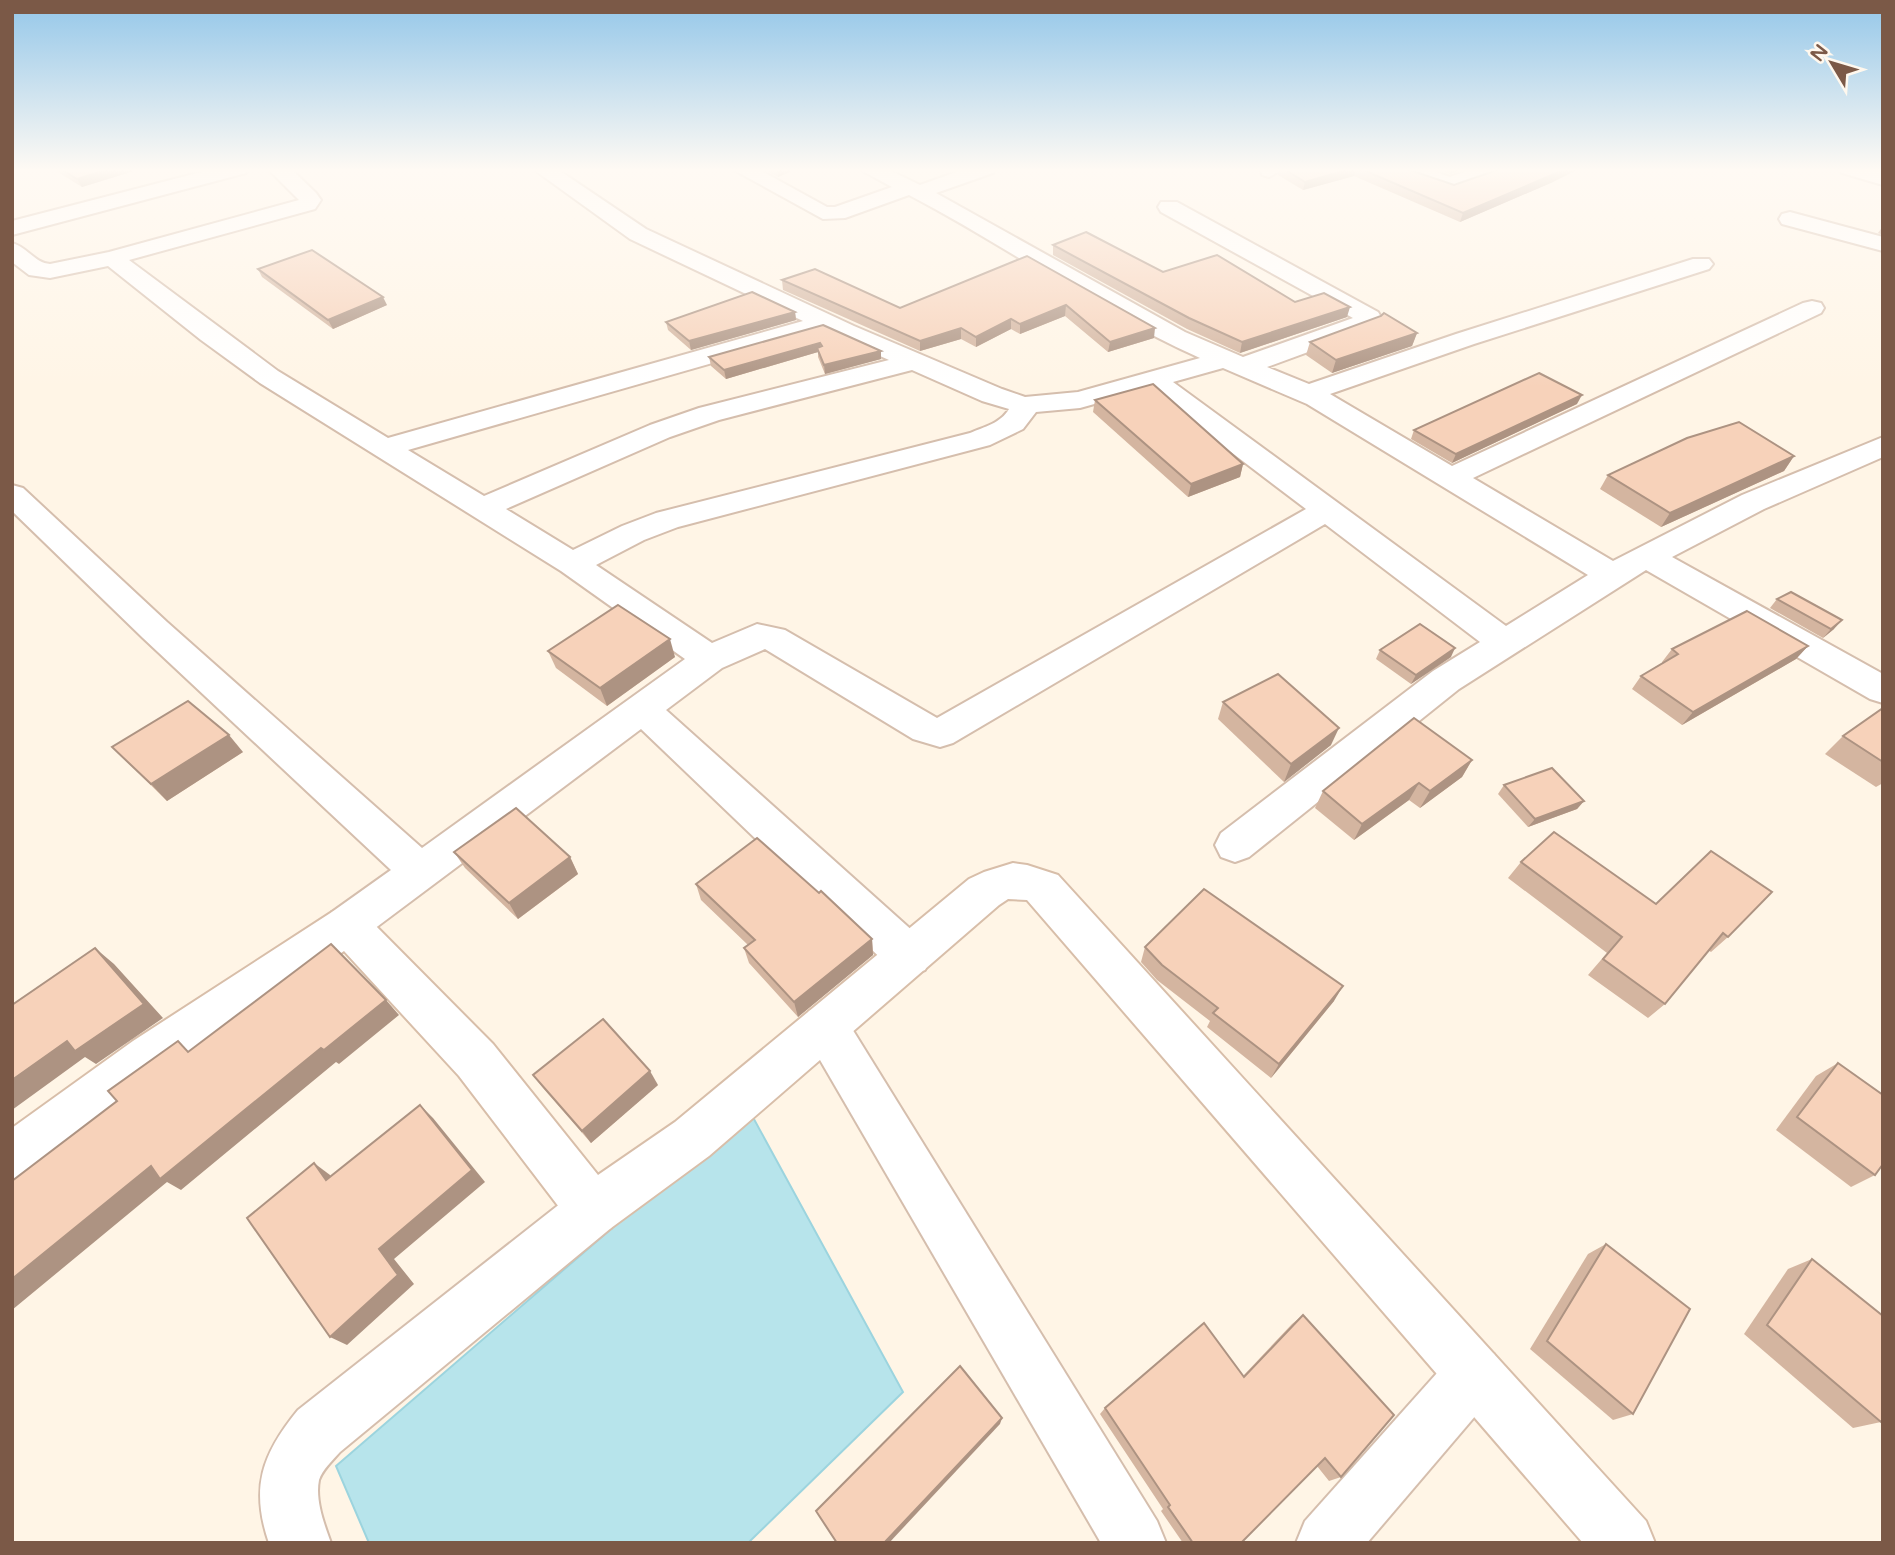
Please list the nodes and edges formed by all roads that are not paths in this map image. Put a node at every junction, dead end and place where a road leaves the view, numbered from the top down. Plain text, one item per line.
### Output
1 (171, 242) edge
2 (654, 242) edge
3 (1006, 242) edge
4 (1232, 242) edge
5 (12, 250) edge
6 (112, 258) junction
7 (1701, 264) dead end
8 (1812, 308) dead end
9 (827, 322) junction
10 (914, 361) junction
11 (1233, 363) junction
12 (1153, 380) junction
13 (1308, 393) junction
14 (1024, 405) junction
15 (1883, 446) edge
16 (383, 448) junction
17 (1450, 478) junction
18 (12, 494) edge
19 (481, 509) junction
20 (1327, 510) junction
21 (1647, 556) junction
22 (572, 564) junction
23 (1612, 575) junction
24 (1506, 644) junction
25 (710, 659) junction
26 (1883, 691) edge
27 (642, 709) junction
28 (1235, 845) dead end
29 (419, 872) junction
30 (347, 925) junction
31 (909, 957) junction
32 (825, 1027) junction
33 (12, 1158) edge
34 (593, 1210) junction
35 (1474, 1374) junction
36 (300, 1543) edge
37 (1135, 1543) edge
38 (1326, 1543) edge
39 (1624, 1543) edge

1 - 6 street
2 - 9 street
3 - 11 street
4 - 11 street
5 - 6 street
6 - 16 street
7 - 13 street
8 - 17 street
9 - 10 street
9 - 16 street
10 - 14 street
10 - 19 street
11 - 12 street
11 - 13 street
12 - 14 street
12 - 20 street
13 - 17 street
14 - 22 street
15 - 21 street
16 - 19 street
17 - 23 street
18 - 29 street
19 - 22 street
20 - 24 street
20 - 25 street
21 - 23 street
21 - 26 street
22 - 25 street
23 - 24 street
24 - 28 street
25 - 27 street
27 - 29 street
27 - 31 street
29 - 30 street
30 - 33 street
30 - 34 street
31 - 32 street
31 - 35 street
32 - 34 street
32 - 37 street
34 - 36 street
35 - 38 street
35 - 39 street

